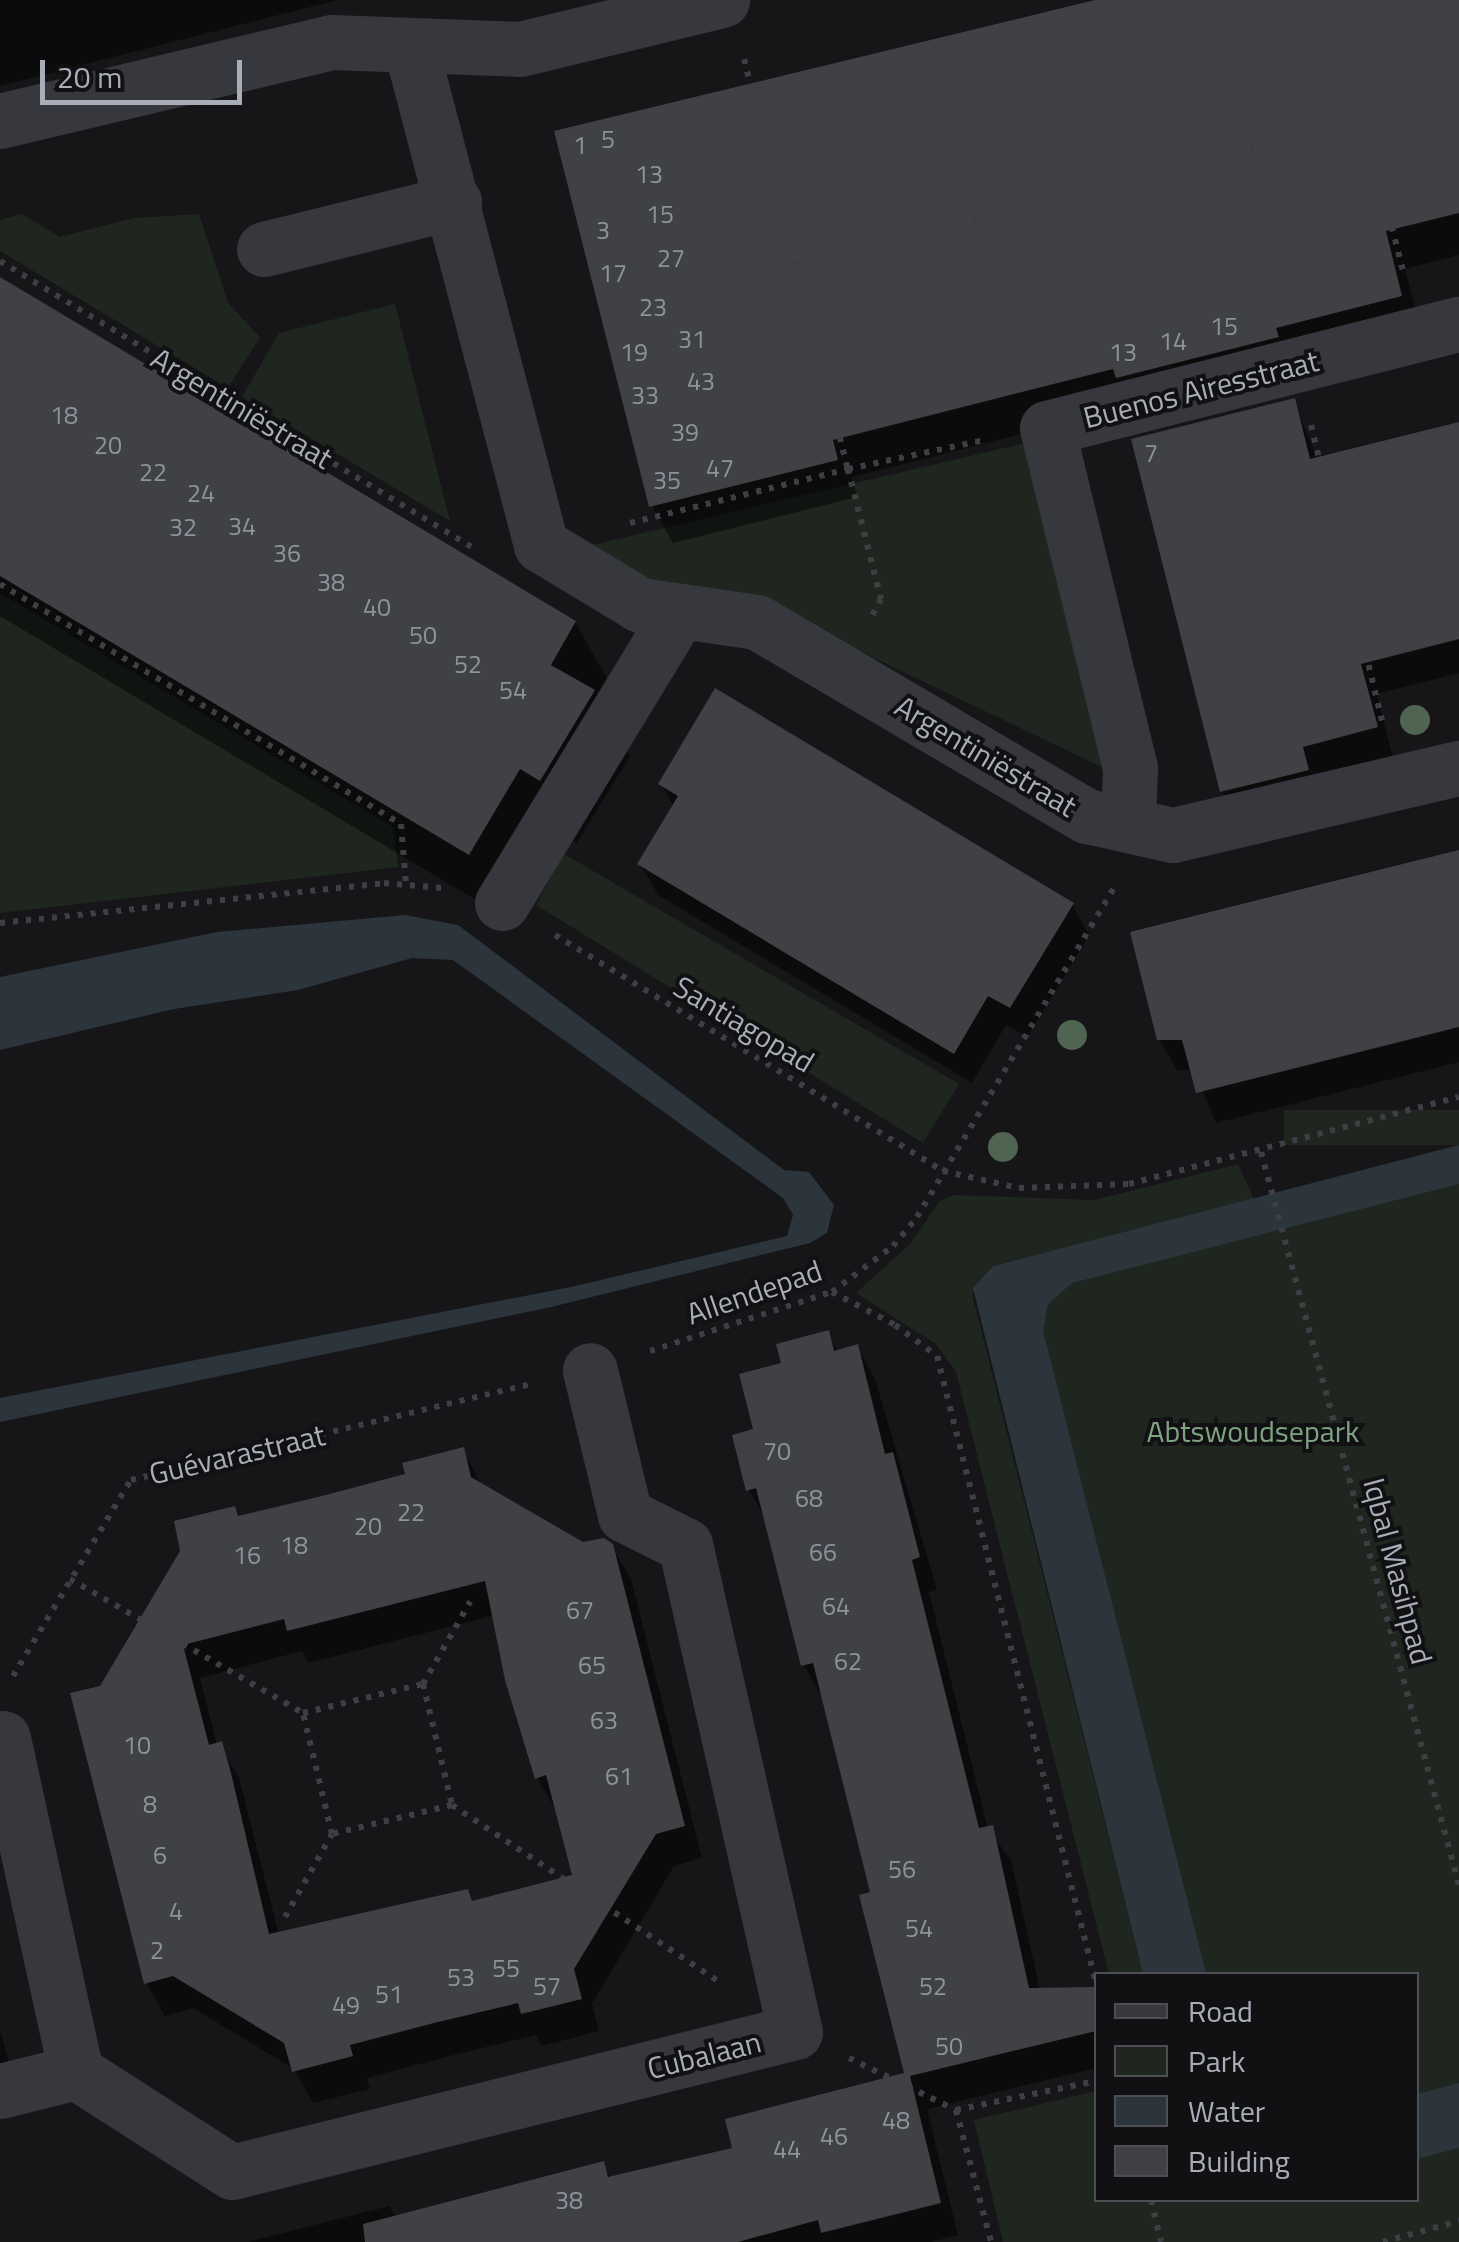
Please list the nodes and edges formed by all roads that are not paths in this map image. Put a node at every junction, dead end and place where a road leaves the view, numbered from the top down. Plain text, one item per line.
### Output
1 (730, 19) edge
2 (412, 48) junction
3 (0, 121) edge
4 (454, 202) junction
5 (264, 249) dead end
6 (1439, 329) edge
7 (679, 612) junction
8 (1459, 768) edge
9 (1128, 825) junction
10 (502, 902) road end
11 (590, 1370) road end
12 (3, 1738) dead end
13 (76, 2072) junction
14 (0, 2090) edge

1 - 2 street
2 - 3 street
2 - 4 street
4 - 5 street
4 - 7 street, Argentiniëstraat
6 - 9 street, Buenos Airesstraat
7 - 9 street, Argentiniëstraat
7 - 10 street
8 - 9 street, Argentiniëstraat
11 - 13 street, Cubalaan
12 - 13 street
13 - 14 street

